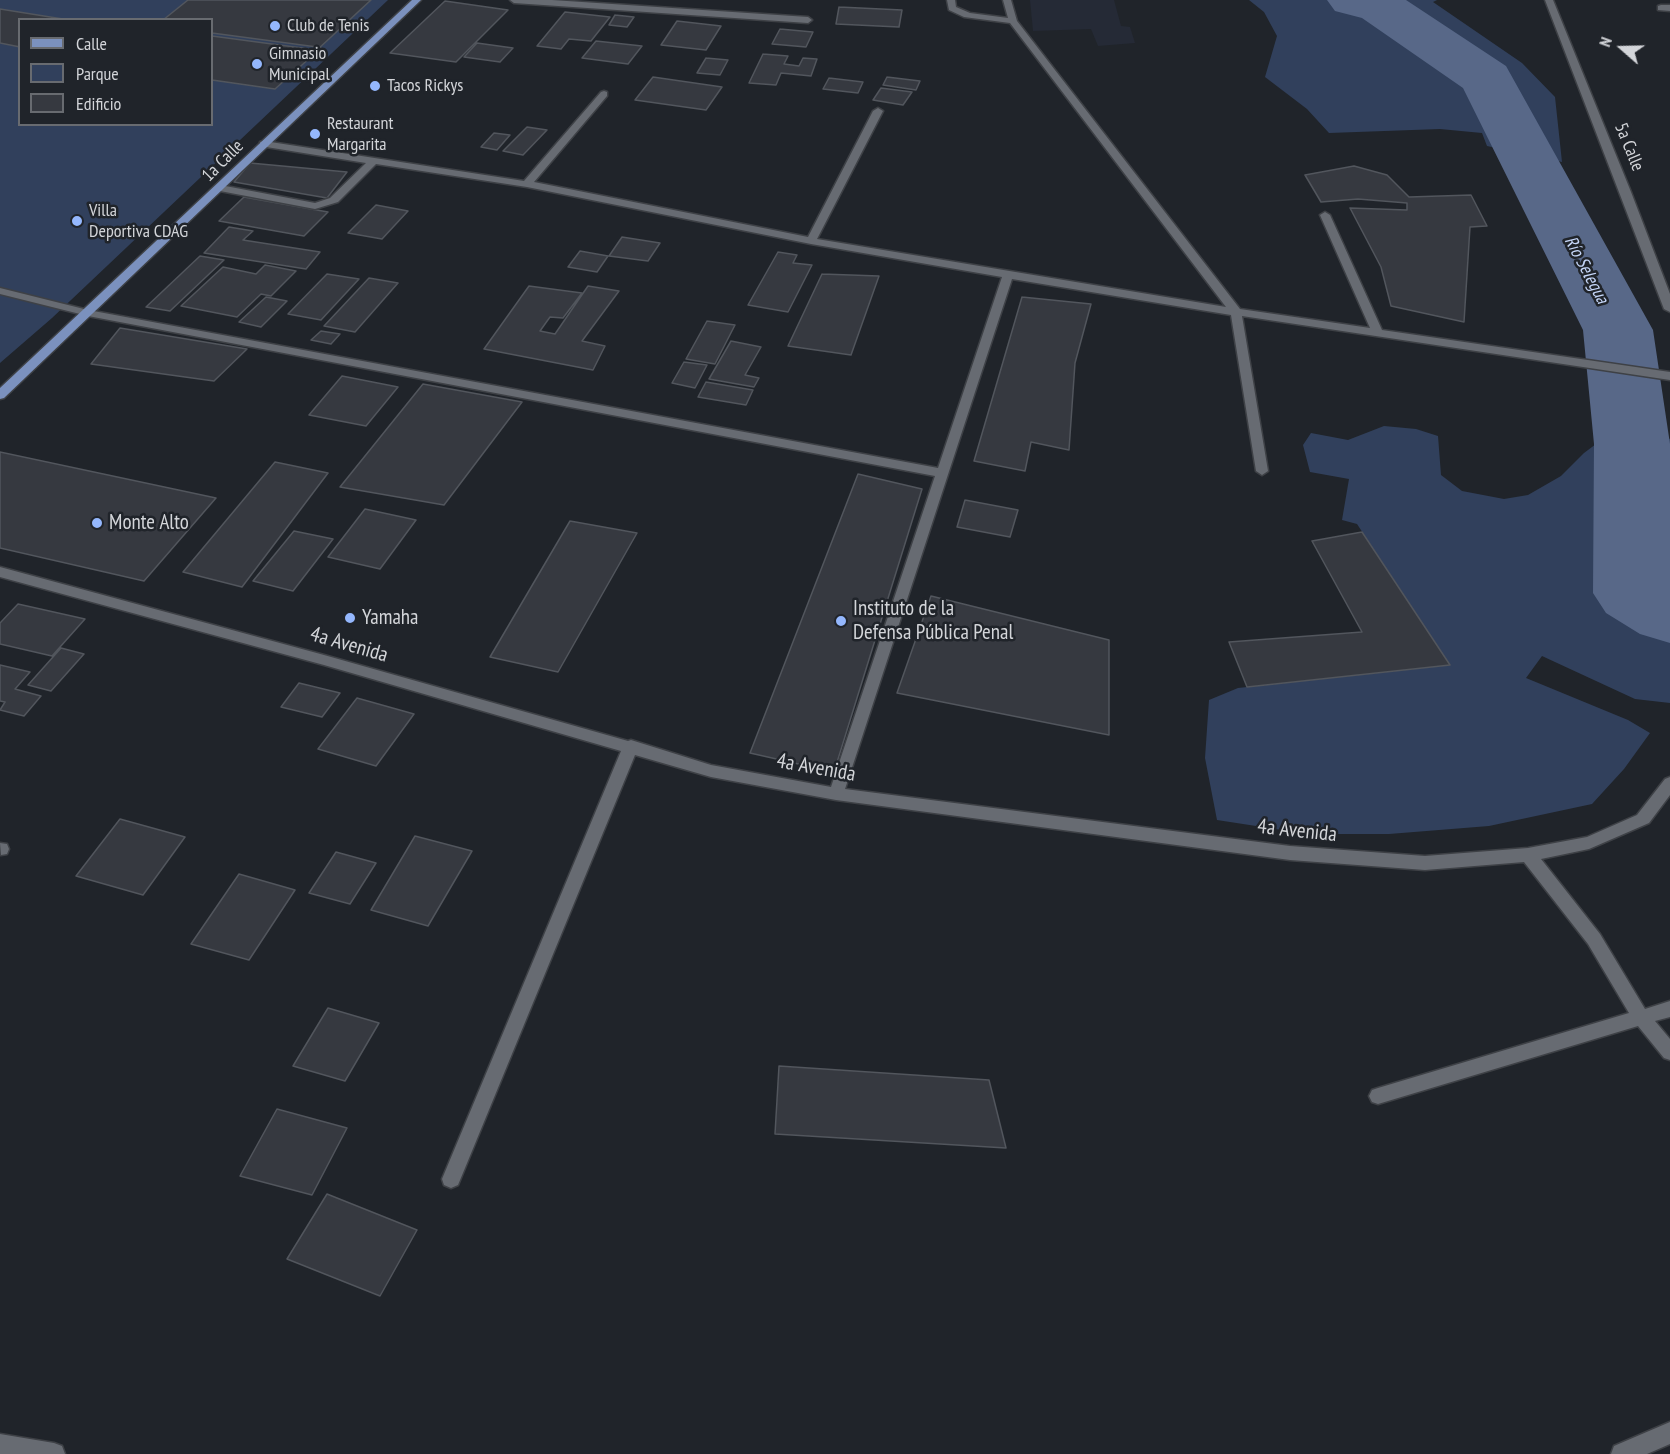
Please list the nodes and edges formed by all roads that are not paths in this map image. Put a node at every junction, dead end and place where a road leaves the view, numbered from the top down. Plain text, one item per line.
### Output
1 (417, 0) edge
2 (514, 0) edge
3 (951, 0) edge
4 (1007, 0) edge
5 (1549, 0) edge
6 (808, 20) dead end
7 (1013, 21) junction
8 (604, 94) dead end
9 (878, 111) dead end
10 (264, 144) junction
11 (373, 161) junction
12 (527, 184) junction
13 (220, 188) junction
14 (1324, 215) dead end
15 (811, 241) junction
16 (1008, 274) junction
17 (0, 291) edge
18 (1670, 309) edge
19 (1236, 312) junction
20 (88, 313) junction
21 (1377, 332) junction
22 (1670, 376) edge
23 (0, 395) edge
24 (1262, 471) dead end
25 (943, 473) junction
26 (0, 572) edge
27 (631, 746) junction
28 (1670, 783) edge
29 (836, 794) junction
30 (1528, 855) junction
31 (1670, 1009) edge
32 (1641, 1017) junction
33 (1670, 1052) edge
34 (1378, 1096) dead end
35 (451, 1179) dead end
36 (1670, 1433) edge
37 (0, 1445) edge
38 (54, 1454) edge
39 (1622, 1454) edge

1 - 10 main road, 1a Calle
2 - 6 street
3 - 7 street
4 - 7 street
5 - 18 street, 5a Calle
7 - 19 street
8 - 12 street
9 - 15 street
10 - 11 street
10 - 13 main road, 1a Calle
11 - 12 street
11 - 13 street
12 - 15 street
13 - 20 main road, 1a Calle
14 - 21 street
15 - 16 street
16 - 19 street
16 - 25 street
17 - 20 street
19 - 21 street
19 - 24 street
20 - 23 main road, 1a Calle
20 - 25 street
21 - 22 street
25 - 29 street
26 - 27 street, 4a Avenida
27 - 29 street, 4a Avenida
27 - 35 street
28 - 30 street, 4a Avenida
29 - 30 street, 4a Avenida
30 - 32 street
31 - 32 street
32 - 33 street
32 - 34 street
36 - 39 street
37 - 38 street

